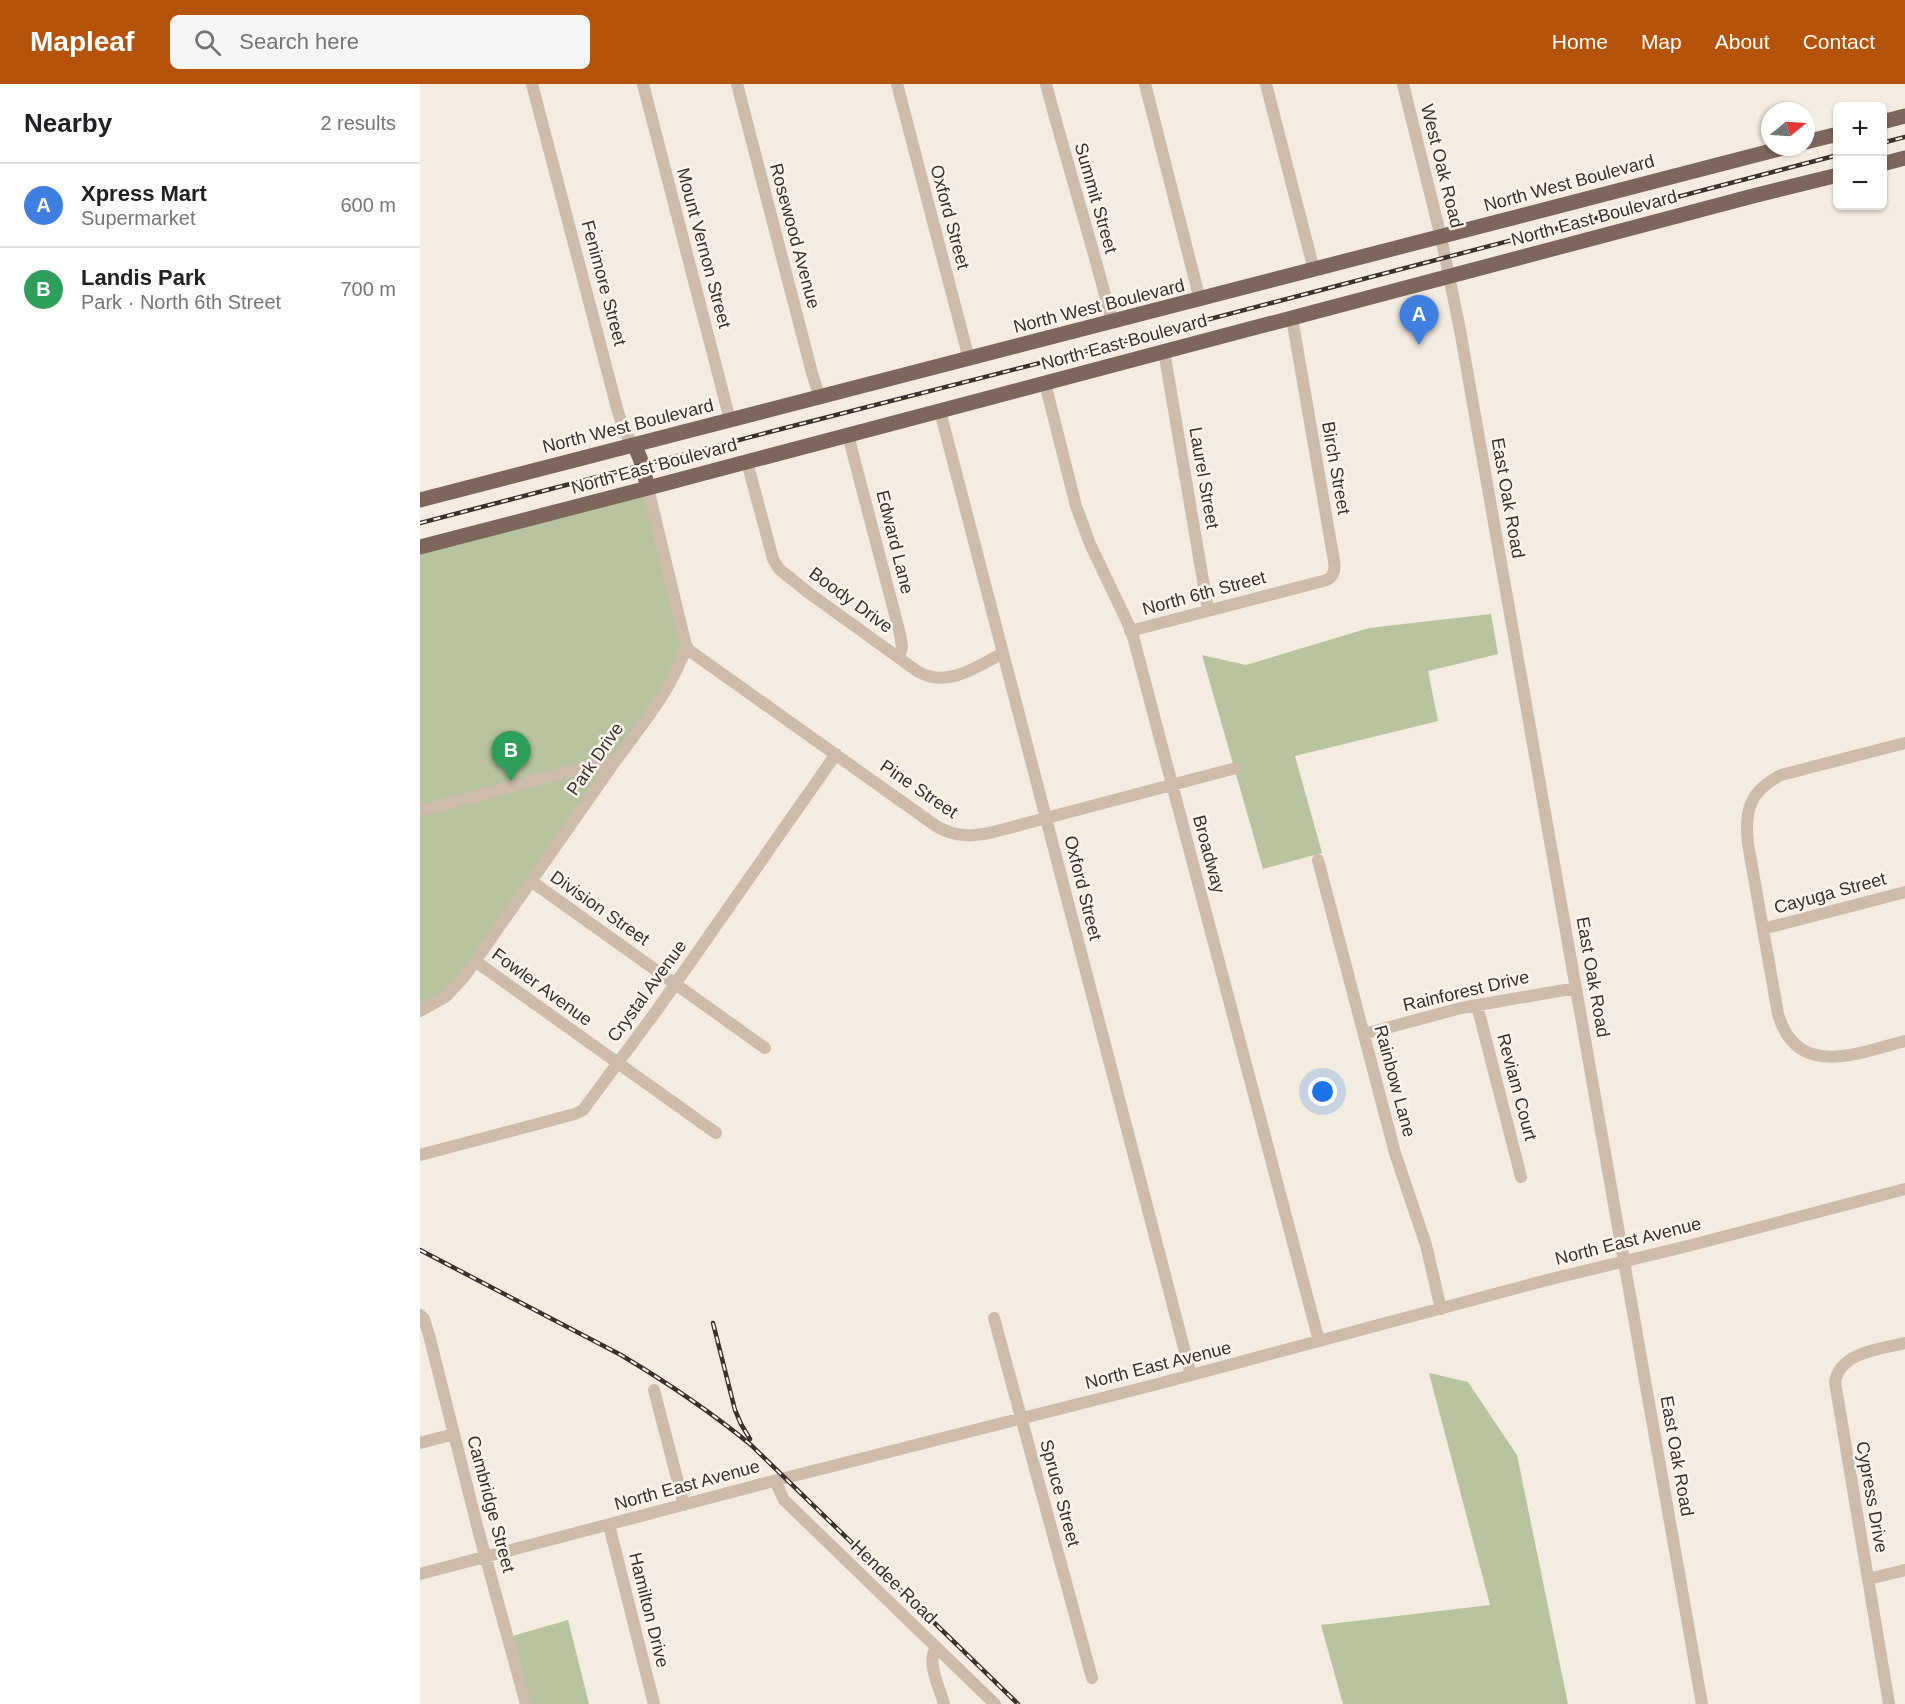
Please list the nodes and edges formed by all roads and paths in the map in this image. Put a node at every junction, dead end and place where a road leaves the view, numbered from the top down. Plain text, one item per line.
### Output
1 (532, 84) edge
2 (643, 84) edge
3 (737, 84) edge
4 (897, 84) edge
5 (1046, 84) edge
6 (1144, 84) edge
7 (1266, 84) edge
8 (1403, 84) edge
9 (1905, 116) edge
10 (1887, 121) edge
11 (1833, 135) edge
12 (1815, 140) edge
13 (1761, 154) edge
14 (1905, 158) edge
15 (1887, 163) edge
16 (1833, 177) edge
17 (1442, 237) junction
18 (1446, 257) joint
19 (1314, 270) junction
20 (1450, 276) junction
21 (1200, 300) junction
22 (1292, 318) junction
23 (1112, 322) junction
24 (1164, 351) junction
25 (969, 359) junction
26 (1045, 383) junction
27 (820, 398) junction
28 (940, 411) junction
29 (730, 420) junction
30 (848, 435) junction
31 (634, 445) junction
32 (747, 462) junction
33 (648, 488) junction
34 (420, 500) edge
35 (420, 547) edge
36 (1286, 590) joint
37 (1208, 610) junction
38 (1130, 631) junction
39 (686, 646) junction
40 (1003, 653) junction
41 (899, 658) junction
42 (1905, 742) edge
43 (836, 754) junction
44 (617, 759) junction
45 (1236, 768) dead end
46 (1172, 785) junction
47 (420, 812) edge
48 (1046, 818) junction
49 (1318, 860) dead end
50 (531, 881) junction
51 (1905, 892) edge
52 (1763, 929) junction
53 (475, 961) junction
54 (676, 983) junction
55 (1576, 987) junction
56 (1477, 1005) junction
57 (420, 1011) edge
58 (1364, 1034) junction
59 (1905, 1041) edge
60 (765, 1048) dead end
61 (618, 1063) junction
62 (716, 1133) dead end
63 (420, 1155) edge
64 (1521, 1177) dead end
65 (1905, 1189) edge
66 (1624, 1261) junction
67 (1441, 1309) junction
68 (420, 1315) edge
69 (994, 1318) dead end
70 (1319, 1341) junction
71 (1905, 1343) edge
72 (1191, 1375) junction
73 (654, 1390) dead end
74 (1021, 1418) junction
75 (454, 1434) junction
76 (420, 1443) edge
77 (775, 1481) junction
78 (684, 1505) junction
79 (609, 1525) junction
80 (486, 1557) junction
81 (1905, 1570) edge
82 (420, 1574) edge
83 (1868, 1580) junction
84 (936, 1647) junction
85 (1092, 1678) dead end
86 (526, 1704) edge
87 (654, 1704) edge
88 (944, 1704) edge
89 (995, 1704) edge
90 (1702, 1704) edge
91 (1889, 1704) edge

1 - 31 street, Fenimore Street
2 - 29 street, Mount Vernon Street
3 - 27 street, Rosewood Avenue
4 - 25 street, Oxford Street
5 - 23 street, Summit Street
6 - 21 street
7 - 19 street
8 - 17 street, West Oak Road
9 - 10 main road
11 - 12 main road
13 - 17 main road, North West Boulevard
14 - 15 main road
16 - 20 main road, North East Boulevard
17 - 18 street, West Oak Road
17 - 19 main road, North West Boulevard
18 - 20 street, East Oak Road
19 - 21 main road, North West Boulevard
20 - 22 main road, North East Boulevard
20 - 55 street, East Oak Road
21 - 23 main road, North West Boulevard
22 - 24 main road, North East Boulevard
22 - 36 street, Birch Street
23 - 25 main road, North West Boulevard
24 - 26 main road, North East Boulevard
24 - 37 street, Laurel Street
25 - 27 main road, North West Boulevard
26 - 28 main road, North East Boulevard
26 - 38 street, Broadway
27 - 29 main road, North West Boulevard
28 - 30 main road, North East Boulevard
28 - 40 street, Oxford Street
29 - 31 main road, North West Boulevard
30 - 32 main road, North East Boulevard
30 - 41 street, Edward Lane
31 - 33 main road, Fenimore Street
31 - 34 main road, North West Boulevard
32 - 33 main road, North East Boulevard
32 - 41 street, Boody Drive
33 - 35 main road, North East Boulevard
33 - 39 street
36 - 37 street, North 6th Street
37 - 38 street, North 6th Street
38 - 46 street, Broadway
39 - 43 street, Pine Street
39 - 44 street, Park Drive
40 - 41 street, Boody Drive
40 - 48 street, Oxford Street
42 - 52 street
43 - 48 street, Pine Street
43 - 54 street, Crystal Avenue
44 - 47 street
44 - 50 street, Park Drive
45 - 46 street, Pine Street
46 - 48 street, Pine Street
46 - 70 street, Broadway
48 - 72 street, Oxford Street
49 - 58 street, Rainbow Lane
50 - 53 street, Park Drive
50 - 54 street, Division Street
51 - 52 street, Cayuga Street
52 - 59 street
53 - 57 street, Park Drive
53 - 61 street, Fowler Avenue
54 - 60 street, Division Street
54 - 61 street, Crystal Avenue
55 - 56 street, Rainforest Drive
55 - 66 street, East Oak Road
56 - 58 street, Rainforest Drive
56 - 64 street, Reviam Court
58 - 67 street, Rainbow Lane
61 - 62 street, Fowler Avenue
61 - 63 street, Crystal Avenue
65 - 66 street, North East Avenue
66 - 67 street, North East Avenue
66 - 90 street, East Oak Road
67 - 70 street, North East Avenue
68 - 75 street, Cambridge Street
69 - 74 street, Spruce Street
70 - 72 street, North East Avenue
71 - 83 street, Cypress Drive
72 - 74 street, North East Avenue
73 - 78 street
74 - 77 street, North East Avenue
74 - 85 street, Spruce Street
75 - 76 street
75 - 80 street, Cambridge Street
77 - 78 street, North East Avenue
77 - 84 street, Hendee Road
78 - 79 street, North East Avenue
79 - 80 street, North East Avenue
79 - 87 street, Hamilton Drive
80 - 82 street, North East Avenue
80 - 86 street, Cambridge Street
81 - 83 street
83 - 91 street, Cypress Drive
84 - 88 street
84 - 89 street, Hendee Road

